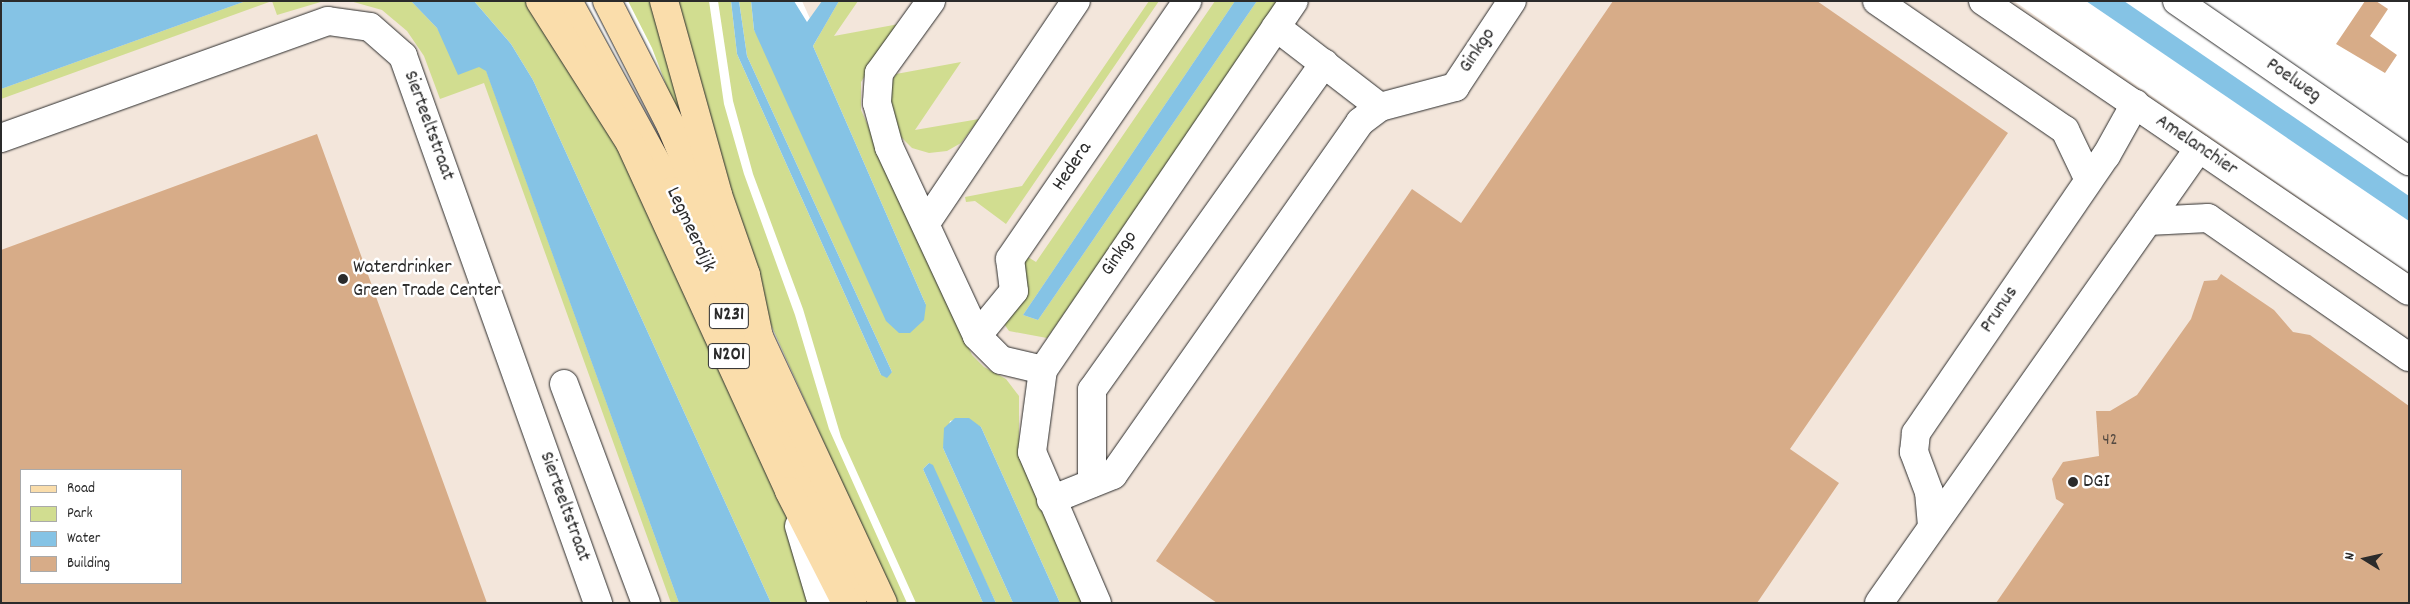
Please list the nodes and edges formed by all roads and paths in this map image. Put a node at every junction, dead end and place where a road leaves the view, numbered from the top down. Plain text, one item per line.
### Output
1 (540, 1) edge
2 (568, 1) edge
3 (606, 1) edge
4 (664, 1) edge
5 (931, 1) edge
6 (1076, 1) edge
7 (1186, 1) edge
8 (1294, 1) edge
9 (1512, 1) edge
10 (1877, 1) edge
11 (1984, 1) edge
12 (2177, 1) edge
13 (1276, 27) junction
14 (1324, 63) junction
15 (2135, 104) junction
16 (1380, 106) junction
17 (1, 138) edge
18 (2199, 148) junction
19 (2409, 161) edge
20 (2089, 180) junction
21 (2148, 220) junction
22 (926, 223) junction
23 (2409, 291) edge
24 (977, 336) junction
25 (759, 337) junction
26 (2409, 357) edge
27 (1043, 370) junction
28 (524, 397) junction
29 (1092, 483) junction
30 (790, 491) junction
31 (1051, 500) junction
32 (1932, 526) junction
33 (598, 603) edge
34 (646, 603) edge
35 (822, 603) edge
36 (846, 603) edge
37 (859, 603) edge
38 (883, 603) edge
39 (1097, 603) edge
40 (1879, 603) edge

1 - 30 main road, N201
2 - 37 main road, Legmeerdijk / N231
3 - 25 main road, Legmeerdijk / N231
4 - 25 main road, N231
5 - 22 street
6 - 22 street
7 - 24 street, Hedera
8 - 13 street, Ginkgo
9 - 16 street, Ginkgo
10 - 20 street
11 - 15 street, Amelanchier
12 - 19 street, Poelweg
13 - 14 street
13 - 27 street, Ginkgo
14 - 16 street
14 - 29 street
15 - 18 street, Amelanchier
15 - 20 street, Prunus
16 - 29 street, Ginkgo
17 - 28 street, Sierteeltstraat
18 - 21 street
18 - 23 street, Amelanchier
20 - 32 street, Prunus
21 - 26 street
21 - 32 street
22 - 24 street
24 - 27 street
25 - 38 main road, Legmeerdijk / N231
27 - 31 street, Ginkgo
28 - 33 street, Sierteeltstraat
28 - 34 street
29 - 31 street, Ginkgo
30 - 35 street
30 - 36 main road, N201
31 - 39 street, Ginkgo
32 - 40 street

